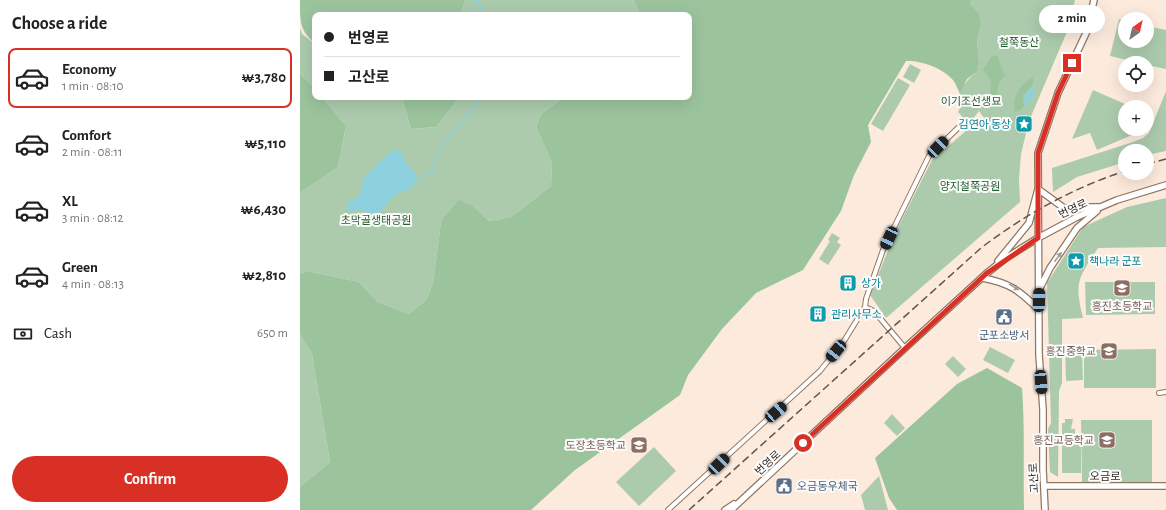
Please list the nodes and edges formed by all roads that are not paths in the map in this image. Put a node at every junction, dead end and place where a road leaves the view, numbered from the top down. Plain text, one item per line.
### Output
1 (1094, 0) edge
2 (960, 126) dead end
3 (1166, 185) edge
4 (1038, 189) junction
5 (1102, 207) junction
6 (1038, 238) junction
7 (992, 269) junction
8 (983, 278) junction
9 (1039, 290) junction
10 (865, 307) junction
11 (1038, 308) junction
12 (905, 348) junction
13 (1159, 392) dead end
14 (1166, 392) edge
15 (1045, 486) junction
16 (1166, 486) edge
17 (747, 495) junction
18 (668, 510) edge
19 (725, 510) edge
20 (732, 510) edge
21 (737, 510) edge
22 (1045, 510) edge

1 - 4 street, 고산로
2 - 10 street
3 - 5 street, 번영로
4 - 5 street
4 - 6 street, 고산로
4 - 7 street
5 - 6 street, 번영로
9 -> 5 street
6 - 7 street, 번영로
6 - 9 street, 고산로
7 - 8 street, 번영로
8 -> 11 street
8 - 12 street, 번영로
9 - 11 street, 고산로
10 - 12 street
10 - 18 street
11 - 15 street, 고산로
12 - 17 street, 번영로
13 - 14 street
15 - 16 street, 오금로
15 - 22 street, 고산로
17 - 19 street
17 - 20 street, 번영로
17 - 21 street

